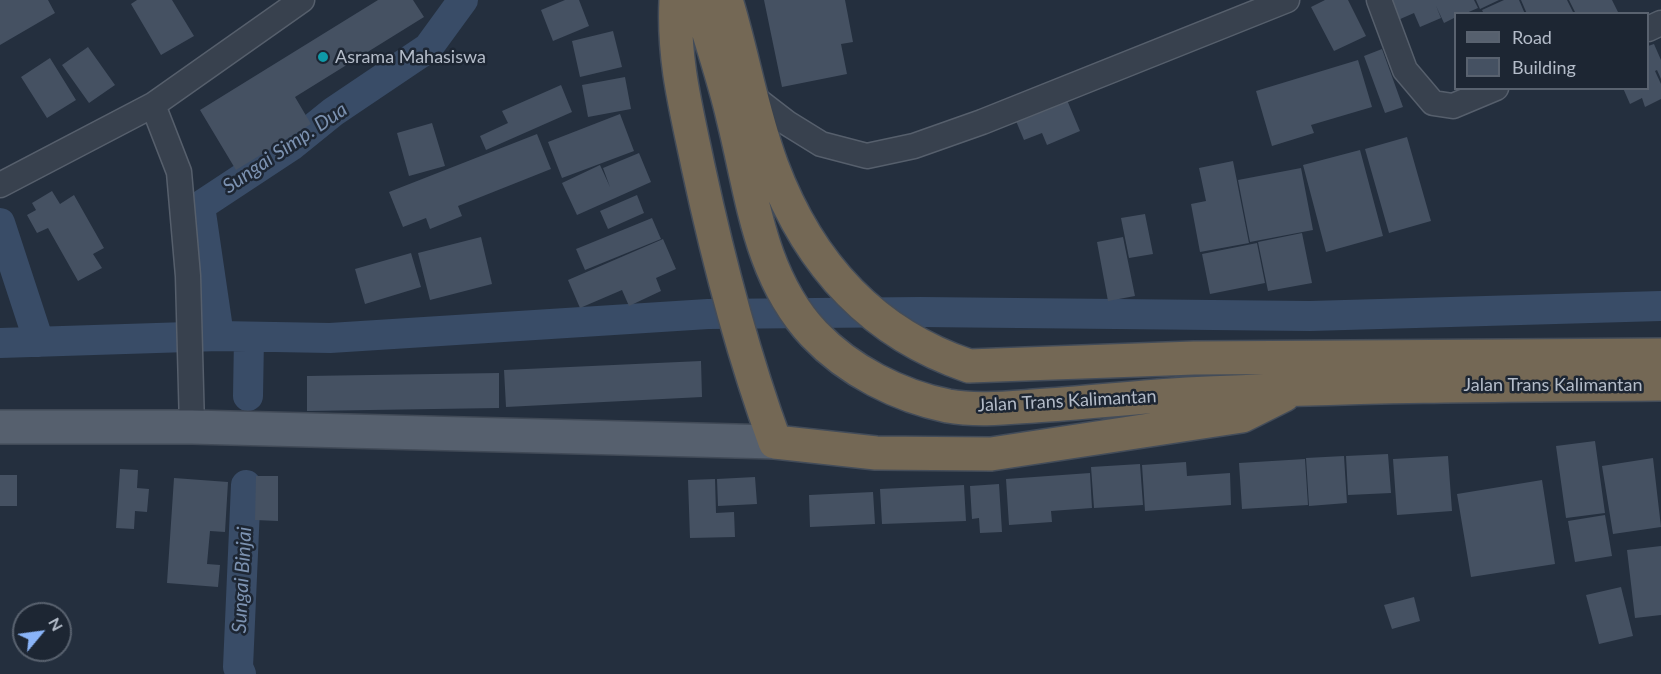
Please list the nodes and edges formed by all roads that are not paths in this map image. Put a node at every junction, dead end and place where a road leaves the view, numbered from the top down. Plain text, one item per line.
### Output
1 (302, 0) edge
2 (676, 0) edge
3 (699, 0) edge
4 (726, 0) edge
5 (1287, 0) edge
6 (1378, 0) edge
7 (1491, 90) edge
8 (153, 105) junction
9 (747, 108) junction
10 (0, 185) edge
11 (1661, 355) edge
12 (1661, 384) edge
13 (1294, 390) junction
14 (192, 426) junction
15 (0, 427) edge
16 (775, 442) junction

1 - 8 street
2 - 16 highway
3 - 9 highway, Jalan Trans Kalimantan
4 - 9 highway, Jalan Trans Kalimantan
5 - 9 street
6 - 7 street
8 - 10 street
8 - 14 street
9 - 11 highway, Jalan Trans Kalimantan
9 - 13 highway, Jalan Trans Kalimantan
12 - 13 highway, Jalan Trans Kalimantan
13 - 16 highway
14 - 15 main road
14 - 16 main road

